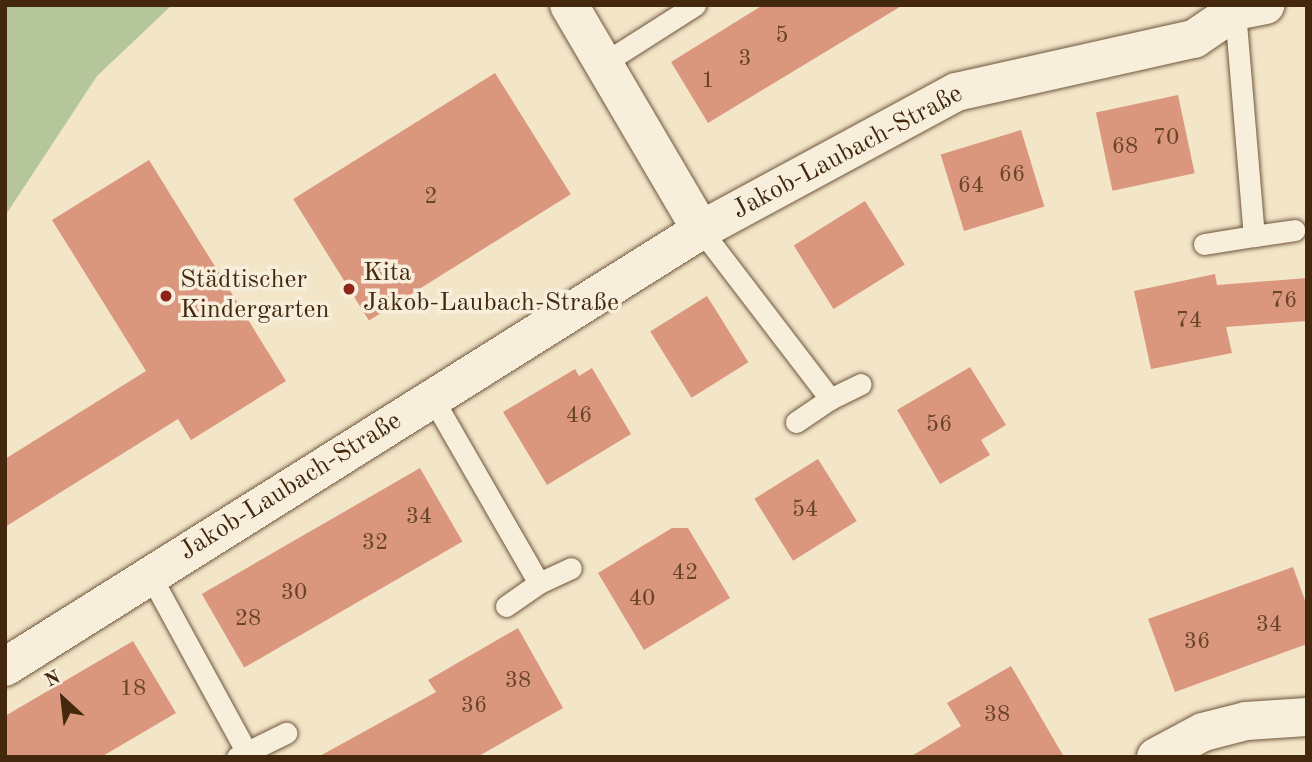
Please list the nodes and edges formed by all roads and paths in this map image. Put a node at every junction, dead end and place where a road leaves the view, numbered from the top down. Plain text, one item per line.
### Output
1 (569, 5) edge
2 (695, 5) edge
3 (1245, 7) edge
4 (604, 63) junction
5 (701, 230) junction
6 (1295, 230) dead end
7 (1255, 236) junction
8 (1204, 244) dead end
9 (861, 384) dead end
10 (433, 399) junction
11 (830, 399) junction
12 (796, 422) dead end
13 (570, 568) dead end
14 (150, 575) junction
15 (539, 583) junction
16 (506, 606) dead end
17 (5, 667) edge
18 (1307, 716) edge
19 (286, 733) dead end
20 (241, 754) edge
21 (1156, 757) edge

1 - 4 street, Jakob-Laubach-Straße
2 - 4 lane
3 - 5 street, Jakob-Laubach-Straße
3 - 7 lane, Jakob-Laubach-Straße
4 - 5 street, Jakob-Laubach-Straße
5 - 10 street, Jakob-Laubach-Straße
5 - 11 lane, Jakob-Laubach-Straße
6 - 7 lane
7 - 8 lane
9 - 11 lane
10 - 14 street, Jakob-Laubach-Straße
10 - 15 lane, Jakob-Laubach-Straße
11 - 12 lane
13 - 15 lane
14 - 17 street, Jakob-Laubach-Straße
14 - 20 lane, Jakob-Laubach-Straße
15 - 16 lane
18 - 21 street
19 - 20 lane, Jakob-Laubach-Straße

